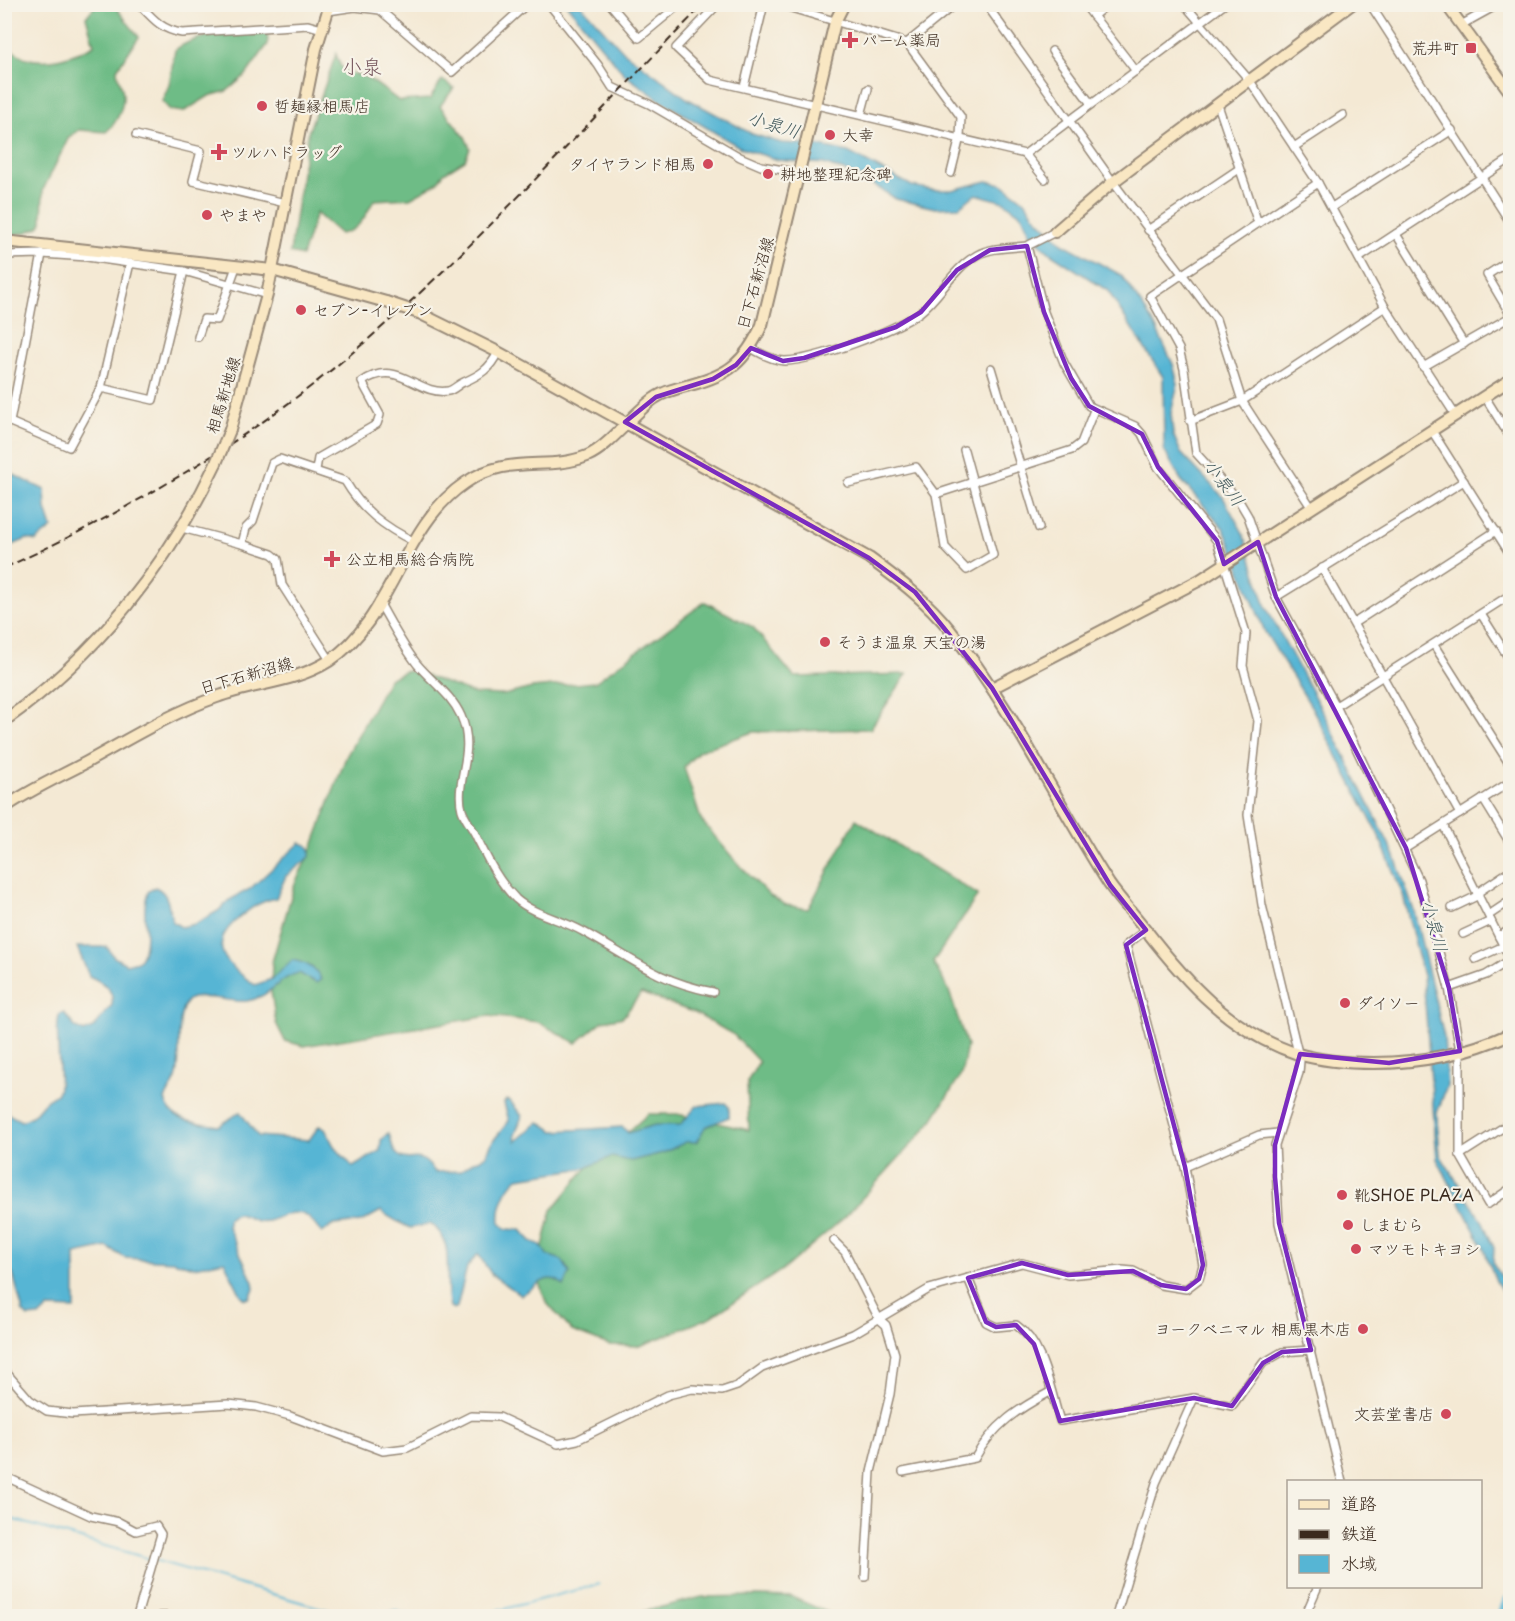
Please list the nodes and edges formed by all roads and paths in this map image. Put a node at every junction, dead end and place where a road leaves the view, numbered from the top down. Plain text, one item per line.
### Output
1 (139, 4) edge
2 (527, 4) edge
3 (549, 4) edge
4 (610, 4) edge
5 (680, 4) edge
6 (718, 4) edge
7 (764, 4) edge
8 (778, 4) edge
9 (844, 4) edge
10 (955, 4) edge
11 (986, 4) edge
12 (1084, 4) edge
13 (1107, 4) edge
14 (1184, 4) edge
15 (1225, 4) edge
16 (1353, 4) edge
17 (1370, 4) edge
18 (1446, 4) edge
19 (1499, 4) edge
20 (329, 8) edge
21 (1093, 16) junction
22 (835, 22) junction
23 (1200, 23) junction
24 (1461, 25) junction
25 (322, 29) junction
26 (908, 43) junction
27 (1052, 51) dead end
28 (1136, 71) junction
29 (1250, 81) junction
30 (744, 87) junction
31 (868, 89) dead end
32 (1510, 92) edge
33 (1092, 104) junction
34 (815, 105) junction
35 (1218, 105) junction
36 (861, 115) junction
37 (1343, 115) dead end
38 (1070, 121) junction
39 (1452, 130) junction
40 (136, 135) dead end
41 (960, 137) junction
42 (1294, 147) junction
43 (1025, 154) junction
44 (1510, 159) edge
45 (1239, 169) junction
46 (801, 170) junction
47 (951, 173) dead end
48 (1482, 178) junction
49 (1045, 179) dead end
50 (1113, 182) junction
51 (1318, 183) junction
52 (285, 203) junction
53 (1332, 207) junction
54 (1510, 222) edge
55 (1258, 224) junction
56 (1148, 230) junction
57 (1055, 232) joint
58 (1396, 234) junction
59 (4, 241) edge
60 (1029, 245) junction
61 (42, 254) junction
62 (4, 255) edge
63 (1359, 258) junction
64 (1510, 260) edge
65 (130, 262) junction
66 (236, 267) junction
67 (272, 270) junction
68 (184, 271) junction
69 (1181, 275) junction
70 (231, 284) junction
71 (267, 295) junction
72 (1385, 307) junction
73 (1510, 316) edge
74 (198, 337) dead end
75 (1464, 344) junction
76 (751, 348) junction
77 (498, 352) junction
78 (1424, 367) junction
79 (991, 368) dead end
80 (1510, 380) edge
81 (101, 388) junction
82 (1485, 397) junction
83 (1242, 401) junction
84 (1094, 410) junction
85 (1456, 416) junction
86 (1190, 421) junction
87 (625, 422) junction
88 (7, 423) edge
89 (1432, 431) junction
90 (1510, 437) edge
91 (964, 450) dead end
92 (1022, 468) junction
93 (316, 470) junction
94 (1464, 481) junction
95 (848, 483) dead end
96 (973, 483) junction
97 (936, 494) junction
98 (1311, 507) junction
99 (182, 528) junction
100 (1039, 528) dead end
101 (1496, 531) junction
102 (415, 542) junction
103 (1258, 542) junction
104 (242, 544) junction
105 (1510, 554) edge
106 (1224, 564) junction
107 (1322, 568) junction
108 (1510, 596) edge
109 (1276, 597) junction
110 (379, 602) junction
111 (1482, 614) junction
112 (1354, 623) junction
113 (1434, 645) junction
114 (330, 660) junction
115 (1510, 660) edge
116 (1384, 676) junction
117 (992, 688) junction
118 (1336, 706) junction
119 (4, 721) edge
120 (1510, 765) edge
121 (1510, 782) edge
122 (1483, 799) junction
123 (4, 808) edge
124 (1460, 814) junction
125 (1443, 825) junction
126 (1510, 843) edge
127 (1406, 848) junction
128 (1510, 872) edge
129 (1478, 894) junction
130 (1510, 901) edge
131 (1452, 908) dead end
132 (1490, 918) junction
133 (1510, 929) edge
134 (1146, 930) junction
135 (1463, 934) dead end
136 (1499, 937) junction
137 (1504, 946) junction
138 (1475, 959) dead end
139 (1510, 959) edge
140 (1449, 988) junction
141 (713, 992) dead end
142 (1510, 1034) edge
143 (1455, 1052) junction
144 (1297, 1053) junction
145 (1510, 1123) edge
146 (1278, 1133) junction
147 (1460, 1155) junction
148 (1185, 1167) junction
149 (1510, 1189) edge
150 (834, 1241) dead end
151 (968, 1278) junction
152 (879, 1319) junction
153 (1311, 1350) junction
154 (4, 1370) edge
155 (1050, 1392) junction
156 (1194, 1398) junction
157 (903, 1472) dead end
158 (4, 1476) edge
159 (1342, 1480) edge
160 (865, 1577) dead end
161 (1318, 1588) edge
162 (137, 1617) edge
163 (160, 1617) edge
164 (188, 1617) edge
165 (1116, 1617) edge
166 (1305, 1617) edge

1 - 25 street
2 - 20 street
3 - 46 street
4 - 5 street
6 - 30 street
7 - 30 street
8 - 22 street
9 - 22 street, 日下石新沼線
10 - 26 street
11 - 38 street
12 - 21 street
13 - 21 street
14 - 23 street
15 - 23 street
16 - 29 street
17 - 39 street
18 - 24 street
19 - 24 street
20 - 25 street, 相馬新地線
21 - 28 street
22 - 26 street
22 - 34 street, 日下石新沼線
23 - 28 street
23 - 29 street
24 - 32 street
25 - 52 street, 相馬新地線
26 - 41 street
27 - 33 street
28 - 33 street
29 - 35 street
29 - 42 street
30 - 34 street
31 - 36 street
33 - 38 street
34 - 36 street
34 - 46 street, 日下石新沼線
35 - 45 street
35 - 50 street
36 - 41 street
37 - 42 street
38 - 43 street
38 - 50 street
39 - 48 street
39 - 53 street
40 - 52 street
41 - 43 street
41 - 47 street
42 - 51 street
43 - 49 street
44 - 48 street
45 - 55 street
45 - 56 street
46 - 76 street, 日下石新沼線
48 - 54 street
48 - 58 street
50 - 56 street
50 - 57 street
51 - 53 street
51 - 55 street
52 - 67 street, 相馬新地線
53 - 63 street
55 - 69 street
56 - 69 street
57 - 60 street
58 - 63 street
58 - 75 street
59 - 66 street
60 - 76 street
60 - 84 street
61 - 62 street
61 - 65 street
61 - 88 street
63 - 72 street
64 - 73 street
65 - 68 street
65 - 81 street
66 - 67 street
66 - 70 street
67 - 71 street, 相馬新地線
67 - 77 street, bridge
68 - 70 street
68 - 81 street
69 - 83 street
69 - 86 street
70 - 71 street
70 - 74 street
71 - 99 street, 相馬新地線, bridge
72 - 78 street
72 - 83 street
73 - 75 street
75 - 78 street
76 - 87 street, 日下石新沼線
77 - 87 street
77 - 93 street
78 - 85 street
79 - 92 street
80 - 82 street
81 - 88 street
82 - 85 street
82 - 90 street
83 - 86 street
83 - 98 street
84 - 92 street
84 - 106 street
85 - 89 street
86 - 103 street
87 - 102 street, 日下石新沼線
87 - 117 street
89 - 94 street
89 - 98 street
91 - 96 street
92 - 96 street
92 - 100 street
93 - 102 street
93 - 104 street
94 - 101 street
94 - 107 street
95 - 97 street
96 - 97 street
96 - 97 street
98 - 103 street
99 - 104 street
99 - 119 street, 相馬新地線
101 - 105 street
101 - 112 street
102 - 110 street, 日下石新沼線
103 - 106 street
103 - 109 street
104 - 114 street
106 - 117 street
106 - 144 street
107 - 109 street
107 - 112 street
108 - 111 street
109 - 118 street
110 - 114 street, 日下石新沼線
110 - 141 street
111 - 113 street
111 - 115 street
112 - 116 street
113 - 116 street
113 - 120 street
114 - 123 street, 日下石新沼線
116 - 118 street
116 - 124 street
117 - 134 street
118 - 127 street
121 - 122 street
122 - 124 street
122 - 126 street
124 - 125 street
125 - 127 street
125 - 129 street
127 - 140 street
128 - 129 street
129 - 131 street
129 - 132 street
130 - 132 street
132 - 135 street
132 - 136 street
133 - 136 street
134 - 144 street
134 - 148 street
136 - 137 street
137 - 138 street
137 - 139 street
139 - 140 street
140 - 143 street
142 - 143 street
143 - 144 street
143 - 147 street
144 - 146 street
145 - 147 street
146 - 148 street
146 - 153 street
147 - 149 street
148 - 151 street
150 - 152 street
151 - 152 street
151 - 155 street
152 - 154 street
152 - 160 street
153 - 156 street
153 - 159 street
155 - 156 street
155 - 157 street
156 - 165 street
158 - 162 street
161 - 166 street
163 - 164 street

